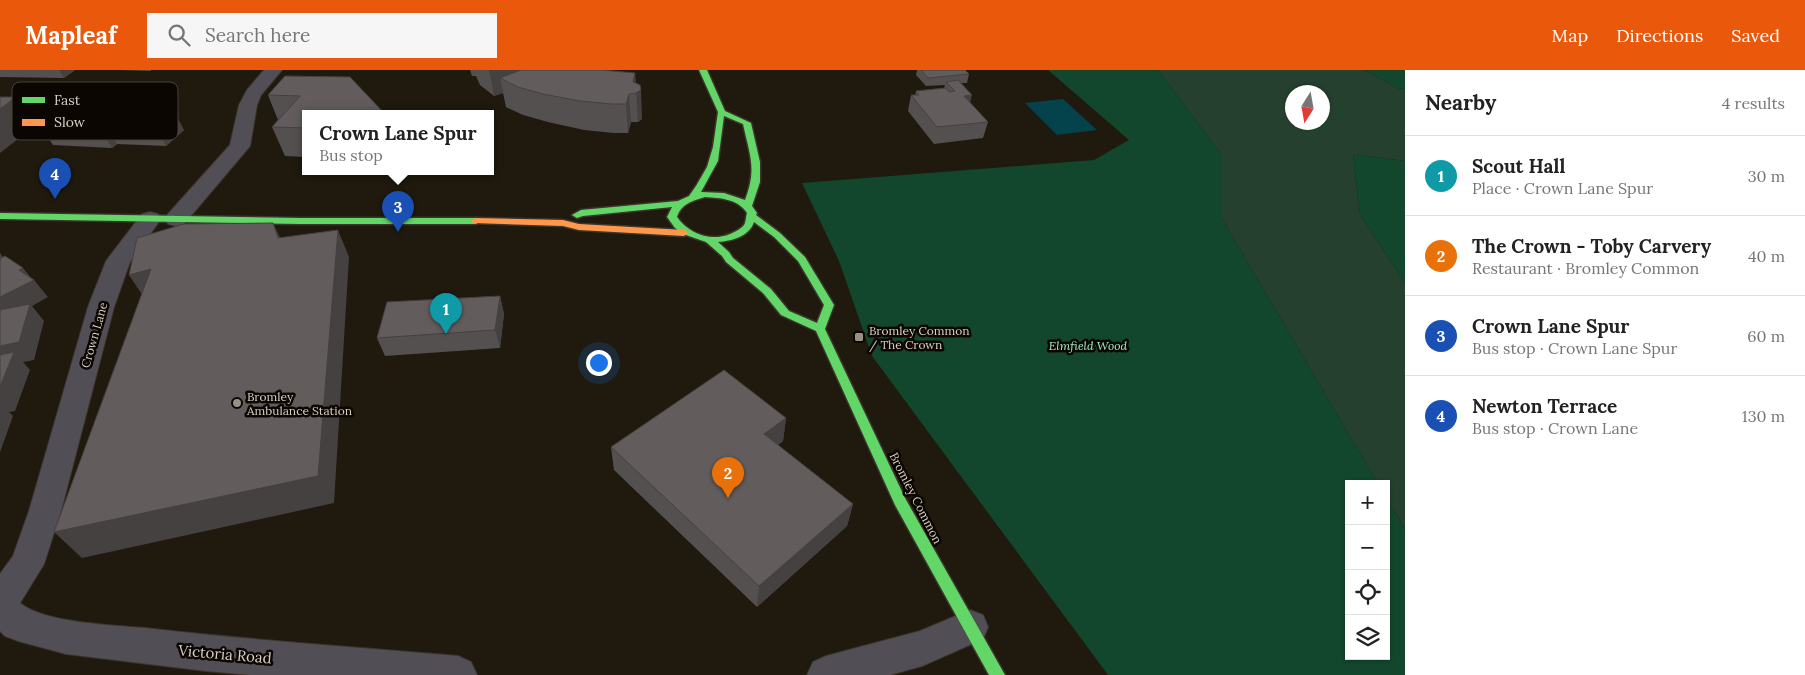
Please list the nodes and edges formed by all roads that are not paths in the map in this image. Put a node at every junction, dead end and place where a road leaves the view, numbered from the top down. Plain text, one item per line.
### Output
1 (273, 70) edge
2 (703, 70) edge
3 (722, 112) junction
4 (693, 197) junction
5 (679, 204) junction
6 (750, 212) junction
7 (0, 216) edge
8 (163, 219) junction
9 (562, 223) junction
10 (684, 233) junction
11 (709, 240) junction
12 (820, 329) junction
13 (0, 597) edge
14 (0, 608) edge
15 (970, 627) junction
16 (458, 675) edge
17 (826, 675) edge
18 (998, 675) edge

1 - 8 street, Crown Lane
2 - 3 main road
3 - 4 main road
3 - 6 main road
4 - 5 main road
4 - 6 main road
5 - 9 main road
5 - 10 main road
6 - 11 main road
6 - 12 main road
7 - 8 main road
8 - 9 main road
8 - 13 street, Crown Lane
9 - 10 main road
10 - 11 main road
11 - 12 main road
12 - 15 main road, Bromley Common
14 - 16 street, Victoria Road
15 - 17 street
15 - 18 main road, Bromley Common

